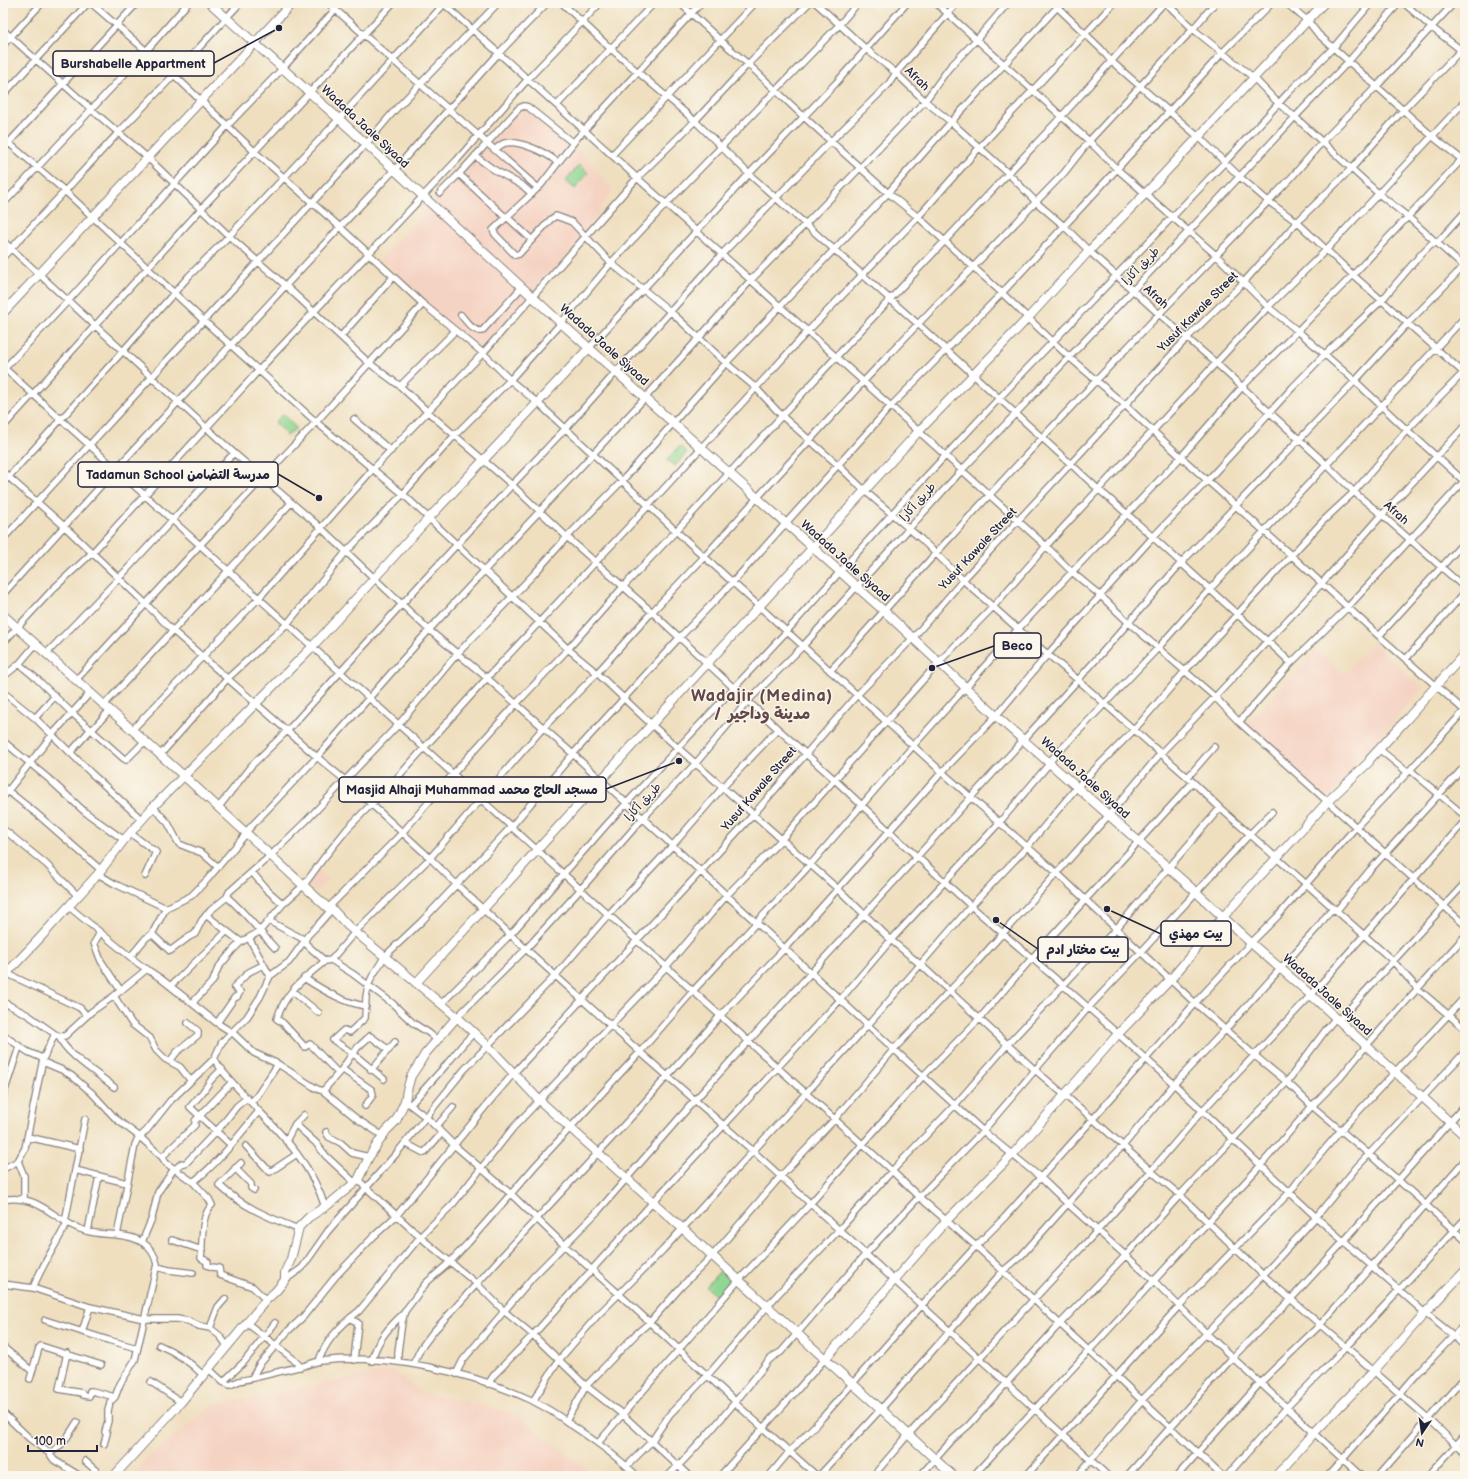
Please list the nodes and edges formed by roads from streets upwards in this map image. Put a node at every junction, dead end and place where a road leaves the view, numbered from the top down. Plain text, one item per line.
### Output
1 (42, 3) edge
2 (88, 3) edge
3 (91, 3) edge
4 (137, 3) edge
5 (188, 3) edge
6 (210, 3) edge
7 (240, 3) edge
8 (292, 3) edge
9 (328, 3) edge
10 (341, 3) edge
11 (393, 3) edge
12 (444, 3) edge
13 (498, 3) edge
14 (547, 3) edge
15 (562, 3) edge
16 (600, 3) edge
17 (654, 3) edge
18 (680, 3) edge
19 (701, 3) edge
20 (755, 3) edge
21 (809, 3) edge
22 (816, 3) edge
23 (858, 3) edge
24 (907, 3) edge
25 (936, 3) edge
26 (957, 3) edge
27 (1008, 3) edge
28 (1114, 3) edge
29 (1165, 3) edge
30 (1215, 3) edge
31 (1272, 3) edge
32 (1286, 3) edge
33 (1324, 3) edge
34 (1371, 3) edge
35 (1399, 3) edge
36 (1404, 3) edge
37 (1454, 3) edge
38 (1057, 4) edge
39 (336, 9) junction
40 (692, 13) junction
41 (947, 13) junction
42 (227, 18) junction
43 (1308, 21) junction
44 (583, 22) junction
45 (839, 24) junction
46 (117, 26) junction
47 (1431, 27) junction
48 (472, 29) junction
49 (1193, 29) junction
50 (3, 30) edge
51 (363, 34) junction
52 (1085, 34) junction
53 (11, 37) junction
54 (720, 40) junction
55 (976, 40) junction
56 (255, 43) junction
57 (3, 45) edge
58 (1334, 48) junction
59 (611, 49) junction
60 (866, 49) junction
61 (1464, 49) edge
62 (146, 51) junction
63 (1222, 52) junction
64 (499, 53) junction
65 (36, 60) junction
66 (394, 60) junction
67 (1111, 61) junction
68 (1349, 61) junction
69 (748, 64) junction
70 (1005, 65) junction
71 (282, 69) junction
72 (638, 72) junction
73 (896, 73) junction
74 (174, 76) junction
75 (1254, 78) junction
76 (528, 79) junction
77 (63, 84) junction
78 (421, 84) junction
79 (1140, 86) junction
80 (1377, 86) junction
81 (776, 91) junction
82 (1033, 91) junction
83 (310, 93) junction
84 (3, 95) edge
85 (667, 97) junction
86 (201, 101) junction
87 (924, 101) junction
88 (1465, 101) edge
89 (1279, 104) junction
90 (557, 105) junction
91 (448, 109) junction
92 (91, 110) junction
93 (1403, 110) junction
94 (1169, 112) junction
95 (803, 116) junction
96 (1061, 117) junction
97 (1295, 117) junction
98 (339, 119) junction
99 (695, 121) junction
100 (951, 122) junction
101 (228, 125) junction
102 (585, 130) junction
103 (118, 133) junction
104 (478, 135) junction
105 (1432, 136) junction
106 (1198, 137) junction
107 (3, 138) edge
108 (831, 141) junction
109 (1088, 141) junction
110 (1322, 142) junction
111 (9, 143) junction
112 (488, 143) junction
113 (573, 143) junction
114 (366, 144) junction
115 (722, 146) junction
116 (979, 148) junction
117 (3, 149) edge
118 (495, 150) junction
119 (255, 152) junction
120 (612, 155) junction
121 (475, 156) junction
122 (148, 158) junction
123 (1464, 159) edge
124 (558, 162) junction
125 (1225, 162) junction
126 (36, 167) junction
127 (860, 168) junction
128 (1352, 168) junction
129 (1117, 169) junction
130 (394, 170) junction
131 (1008, 173) junction
132 (459, 174) junction
133 (749, 174) junction
134 (1240, 177) junction
135 (284, 178) junction
136 (637, 178) junction
137 (174, 184) junction
138 (538, 188) junction
139 (65, 192) junction
140 (440, 193) dead end
141 (888, 193) junction
142 (1146, 193) junction
143 (532, 194) junction
144 (1379, 194) junction
145 (423, 196) junction
146 (777, 198) junction
147 (1268, 201) junction
148 (1037, 202) junction
149 (312, 203) junction
150 (3, 204) edge
151 (666, 204) junction
152 (201, 209) junction
153 (1465, 212) edge
154 (93, 217) junction
155 (507, 217) junction
156 (918, 217) junction
157 (1172, 217) junction
158 (1408, 217) junction
159 (1297, 222) junction
160 (806, 223) junction
161 (1064, 226) junction
162 (340, 227) junction
163 (696, 231) junction
164 (1188, 232) junction
165 (229, 236) junction
166 (586, 236) junction
167 (532, 240) junction
168 (3, 241) edge
169 (121, 242) junction
170 (945, 242) junction
171 (1437, 243) junction
172 (11, 248) junction
173 (835, 249) junction
174 (1326, 250) junction
175 (1089, 251) junction
176 (369, 254) junction
177 (722, 254) junction
178 (1217, 256) junction
179 (3, 257) edge
180 (257, 262) junction
181 (611, 263) junction
182 (1465, 267) edge
183 (973, 268) junction
184 (148, 269) junction
185 (38, 274) junction
186 (862, 274) junction
187 (1353, 275) junction
188 (1117, 276) junction
189 (393, 277) junction
190 (751, 280) junction
191 (1244, 282) junction
192 (286, 286) junction
193 (522, 287) junction
194 (643, 289) junction
195 (1132, 291) junction
196 (174, 292) junction
197 (1002, 293) junction
198 (533, 297) junction
199 (890, 299) junction
200 (1382, 300) junction
201 (68, 301) junction
202 (423, 304) junction
203 (780, 306) junction
204 (1268, 306) junction
205 (314, 312) junction
206 (671, 312) junction
207 (3, 313) edge
208 (1159, 314) junction
209 (461, 315) dead end
210 (1465, 317) edge
211 (1028, 318) junction
212 (203, 320) junction
213 (561, 323) junction
214 (1408, 323) junction
215 (918, 324) junction
216 (95, 325) junction
217 (455, 331) junction
218 (808, 331) junction
219 (1298, 331) junction
220 (341, 336) junction
221 (1187, 338) junction
222 (700, 339) junction
223 (1054, 342) junction
224 (230, 345) junction
225 (589, 348) junction
226 (1437, 348) junction
227 (946, 350) junction
228 (123, 351) junction
229 (483, 353) junction
230 (1325, 354) junction
231 (836, 357) junction
232 (1069, 357) junction
233 (369, 363) junction
234 (726, 363) junction
235 (1216, 363) junction
236 (3, 368) edge
237 (259, 370) junction
238 (617, 372) junction
239 (1464, 373) edge
240 (973, 375) junction
241 (152, 378) junction
242 (510, 380) junction
243 (864, 381) junction
244 (1097, 381) junction
245 (1355, 381) junction
246 (400, 386) junction
247 (1242, 387) junction
248 (756, 388) junction
249 (33, 395) junction
250 (645, 398) junction
251 (1000, 398) junction
252 (177, 402) junction
253 (538, 403) junction
254 (1125, 405) junction
255 (891, 406) junction
256 (1382, 406) junction
257 (428, 412) junction
258 (1270, 412) junction
259 (1015, 414) junction
260 (782, 416) junction
261 (61, 419) junction
262 (354, 419) dead end
263 (316, 422) junction
264 (673, 422) junction
265 (1465, 426) edge
266 (3, 427) edge
267 (206, 428) junction
268 (565, 430) junction
269 (1407, 430) junction
270 (919, 431) junction
271 (1153, 432) junction
272 (455, 435) junction
273 (1042, 438) junction
274 (810, 440) junction
275 (1299, 440) junction
276 (89, 445) junction
277 (701, 448) junction
278 (390, 451) junction
279 (234, 453) junction
280 (593, 455) junction
281 (946, 456) junction
282 (1181, 457) junction
283 (1437, 457) junction
284 (484, 461) junction
285 (1070, 464) junction
286 (838, 465) junction
287 (1327, 465) junction
288 (116, 469) junction
289 (373, 469) junction
290 (962, 470) junction
291 (3, 472) edge
292 (730, 473) junction
293 (9, 477) junction
294 (263, 478) junction
295 (622, 481) junction
296 (1207, 481) junction
297 (1465, 481) edge
298 (3, 483) edge
299 (512, 485) junction
300 (1098, 490) junction
301 (865, 491) junction
302 (1354, 492) junction
303 (403, 494) junction
304 (145, 495) junction
305 (990, 495) junction
306 (756, 498) junction
307 (38, 503) junction
308 (291, 503) junction
309 (649, 505) junction
310 (1236, 506) junction
311 (540, 511) junction
312 (892, 514) junction
313 (1128, 514) junction
314 (1382, 515) junction
315 (429, 518) junction
316 (172, 521) junction
317 (1019, 521) junction
318 (785, 523) junction
319 (64, 526) junction
320 (320, 527) junction
321 (909, 529) junction
322 (676, 531) junction
323 (1264, 532) junction
324 (567, 537) junction
325 (1153, 537) junction
326 (3, 539) edge
327 (1410, 540) junction
328 (1465, 541) edge
329 (457, 544) junction
330 (200, 545) junction
331 (1046, 546) junction
332 (813, 548) junction
333 (346, 552) junction
334 (92, 553) junction
335 (936, 553) junction
336 (705, 556) junction
337 (1292, 556) junction
338 (596, 562) junction
339 (1182, 562) junction
340 (1442, 568) junction
341 (229, 570) junction
342 (485, 571) junction
343 (1072, 572) junction
344 (840, 573) junction
345 (119, 578) junction
346 (373, 578) junction
347 (963, 580) junction
348 (732, 582) junction
349 (1322, 583) junction
350 (623, 587) junction
351 (856, 587) junction
352 (1465, 588) edge
353 (1210, 589) junction
354 (1465, 592) edge
355 (3, 594) edge
356 (1101, 596) junction
357 (258, 598) junction
358 (512, 598) junction
359 (146, 604) junction
360 (401, 604) junction
361 (759, 607) junction
362 (993, 607) junction
363 (1348, 607) junction
364 (884, 611) junction
365 (652, 612) junction
366 (3, 615) edge
367 (1238, 615) junction
368 (540, 623) junction
369 (1129, 623) junction
370 (287, 624) junction
371 (18, 627) junction
372 (172, 630) junction
373 (429, 630) junction
374 (1018, 630) junction
375 (787, 631) junction
376 (1379, 636) junction
377 (679, 638) junction
378 (913, 638) junction
379 (1268, 640) junction
380 (3, 643) edge
381 (36, 644) junction
382 (803, 646) junction
383 (312, 647) junction
384 (1158, 648) junction
385 (568, 649) junction
386 (1465, 653) edge
387 (46, 654) junction
388 (458, 654) junction
389 (1048, 654) junction
390 (202, 656) junction
391 (1406, 659) junction
392 (939, 662) junction
393 (1292, 663) junction
394 (18, 664) junction
395 (707, 664) junction
396 (830, 671) junction
397 (1185, 671) junction
398 (341, 672) junction
399 (597, 673) junction
400 (3, 677) edge
401 (228, 678) junction
402 (487, 678) junction
403 (76, 680) junction
404 (1078, 680) junction
405 (1436, 686) junction
406 (734, 688) junction
407 (966, 688) junction
408 (3, 692) edge
409 (90, 693) junction
410 (857, 695) junction
411 (55, 696) junction
412 (1216, 697) junction
413 (369, 698) junction
414 (624, 698) junction
415 (748, 701) junction
416 (257, 703) junction
417 (1105, 703) junction
418 (516, 704) junction
419 (107, 708) junction
420 (1465, 710) edge
421 (72, 712) junction
422 (996, 716) junction
423 (35, 718) junction
424 (886, 721) junction
425 (1239, 722) junction
426 (399, 724) junction
427 (652, 725) junction
428 (543, 728) junction
429 (778, 729) junction
430 (91, 730) junction
431 (132, 730) junction
432 (288, 730) junction
433 (1134, 730) junction
434 (52, 735) junction
435 (1024, 740) junction
436 (3, 741) edge
437 (144, 742) junction
438 (913, 746) junction
439 (424, 747) junction
440 (1214, 747) dead end
441 (678, 748) junction
442 (1379, 749) junction
443 (70, 753) junction
444 (806, 753) junction
445 (573, 754) junction
446 (1160, 754) junction
447 (160, 755) junction
448 (317, 757) junction
449 (1049, 762) junction
450 (696, 763) junction
451 (29, 764) junction
452 (1465, 766) edge
453 (1410, 770) junction
454 (942, 772) junction
455 (453, 774) junction
456 (184, 776) junction
457 (834, 778) junction
458 (1188, 778) junction
459 (345, 780) junction
460 (601, 780) junction
461 (1193, 782) junction
462 (3, 787) edge
463 (723, 788) junction
464 (1077, 788) junction
465 (8, 791) junction
466 (1439, 795) junction
467 (3, 797) edge
468 (970, 797) junction
469 (481, 800) junction
470 (1328, 801) junction
471 (626, 803) junction
472 (861, 804) junction
473 (372, 805) junction
474 (153, 807) junction
475 (218, 808) junction
476 (1220, 808) junction
477 (1272, 812) dead end
478 (753, 815) junction
479 (1109, 815) junction
480 (1465, 816) edge
481 (643, 818) junction
482 (142, 820) junction
483 (1465, 820) edge
484 (999, 823) junction
485 (511, 827) junction
486 (1356, 827) junction
487 (3, 829) edge
488 (889, 831) junction
489 (130, 833) junction
490 (246, 833) junction
491 (402, 833) junction
492 (1250, 834) junction
493 (124, 840) junction
494 (781, 840) junction
495 (1138, 841) junction
496 (673, 846) junction
497 (1027, 847) junction
498 (537, 851) junction
499 (1385, 853) junction
500 (270, 856) junction
501 (918, 857) junction
502 (430, 858) junction
503 (1277, 858) junction
504 (810, 865) junction
505 (218, 867) junction
506 (1168, 868) junction
507 (700, 871) junction
508 (99, 872) junction
509 (252, 872) junction
510 (1056, 872) junction
511 (564, 874) junction
512 (145, 876) dead end
513 (1414, 880) junction
514 (945, 882) junction
515 (1465, 883) edge
516 (304, 885) junction
517 (457, 885) junction
518 (1306, 885) junction
519 (580, 890) junction
520 (838, 890) junction
521 (1196, 892) junction
522 (727, 895) junction
523 (78, 896) junction
524 (227, 897) junction
525 (1086, 900) junction
526 (283, 904) junction
527 (68, 906) junction
528 (971, 906) junction
529 (1444, 906) junction
530 (166, 908) junction
531 (330, 908) junction
532 (484, 909) junction
533 (1334, 910) junction
534 (608, 915) junction
535 (865, 915) junction
536 (206, 916) junction
537 (1223, 918) junction
538 (269, 921) junction
539 (756, 923) junction
540 (1465, 925) edge
541 (1116, 929) junction
542 (226, 932) junction
543 (259, 932) junction
544 (355, 932) junction
545 (100, 933) junction
546 (1002, 933) junction
547 (152, 934) junction
548 (511, 934) junction
549 (1364, 935) junction
550 (1465, 936) edge
551 (249, 938) junction
552 (305, 940) junction
553 (637, 940) junction
554 (891, 940) junction
555 (241, 942) junction
556 (1250, 943) junction
557 (275, 948) dead end
558 (785, 948) junction
559 (526, 949) junction
560 (1141, 952) junction
561 (131, 956) junction
562 (385, 956) junction
563 (1032, 958) junction
564 (328, 961) junction
565 (1392, 961) junction
566 (263, 964) junction
567 (921, 965) junction
568 (666, 967) junction
569 (1280, 968) junction
570 (147, 969) junction
571 (812, 973) junction
572 (5, 975) edge
573 (556, 975) junction
574 (270, 976) junction
575 (304, 978) junction
576 (1171, 979) junction
577 (416, 983) junction
578 (1063, 985) junction
579 (170, 986) junction
580 (368, 986) junction
581 (1417, 988) junction
582 (121, 991) junction
583 (292, 991) junction
584 (693, 991) junction
585 (948, 991) junction
586 (1311, 995) junction
587 (114, 996) junction
588 (1465, 997) edge
589 (583, 1000) junction
590 (840, 1000) junction
591 (3, 1002) edge
592 (1196, 1003) junction
593 (193, 1004) junction
594 (441, 1004) junction
595 (366, 1006) junction
596 (1088, 1008) junction
597 (319, 1013) dead end
598 (1450, 1015) junction
599 (87, 1016) junction
600 (720, 1016) junction
601 (457, 1017) junction
602 (979, 1019) junction
603 (1338, 1020) junction
604 (188, 1023) dead end
605 (217, 1023) junction
606 (611, 1025) junction
607 (868, 1025) junction
608 (1226, 1029) junction
609 (1465, 1029) edge
610 (233, 1033) junction
611 (474, 1033) junction
612 (1118, 1034) junction
613 (3, 1035) edge
614 (57, 1035) junction
615 (437, 1040) junction
616 (395, 1042) dead end
617 (749, 1042) junction
618 (1008, 1044) junction
619 (488, 1046) junction
620 (1366, 1046) junction
621 (19, 1047) junction
622 (894, 1049) junction
623 (389, 1050) junction
624 (640, 1052) junction
625 (1465, 1052) edge
626 (353, 1055) junction
627 (1254, 1055) junction
628 (214, 1059) junction
629 (1146, 1060) junction
630 (170, 1061) junction
631 (43, 1062) junction
632 (278, 1064) junction
633 (778, 1068) junction
634 (222, 1069) junction
635 (371, 1070) junction
636 (1035, 1070) junction
637 (340, 1071) junction
638 (1395, 1073) junction
639 (513, 1074) junction
640 (667, 1076) junction
641 (923, 1076) junction
642 (384, 1079) dead end
643 (191, 1081) junction
644 (232, 1082) junction
645 (1287, 1082) junction
646 (1174, 1084) junction
647 (114, 1087) dead end
648 (323, 1090) junction
649 (805, 1093) junction
650 (1064, 1095) junction
651 (3, 1096) edge
652 (1422, 1097) junction
653 (249, 1100) junction
654 (540, 1100) junction
655 (695, 1100) junction
656 (408, 1103) junction
657 (955, 1105) junction
658 (1465, 1105) edge
659 (365, 1106) dead end
660 (1312, 1106) junction
661 (453, 1107) dead end
662 (259, 1110) junction
663 (1202, 1111) junction
664 (304, 1115) dead end
665 (200, 1117) junction
666 (426, 1117) junction
667 (84, 1119) dead end
668 (1093, 1119) junction
669 (834, 1120) junction
670 (1450, 1121) junction
671 (295, 1124) junction
672 (724, 1126) junction
673 (436, 1127) junction
674 (571, 1128) junction
675 (216, 1130) junction
676 (1341, 1130) junction
677 (983, 1131) junction
678 (326, 1132) dead end
679 (442, 1133) junction
680 (383, 1136) junction
681 (1465, 1136) edge
682 (28, 1137) junction
683 (140, 1137) junction
684 (1234, 1140) junction
685 (286, 1141) junction
686 (405, 1143) junction
687 (231, 1145) junction
688 (454, 1145) junction
689 (862, 1145) junction
690 (246, 1146) dead end
691 (1123, 1146) junction
692 (80, 1149) junction
693 (753, 1152) junction
694 (599, 1153) junction
695 (297, 1154) junction
696 (1013, 1154) junction
697 (1370, 1155) junction
698 (162, 1157) junction
699 (369, 1157) junction
700 (18, 1160) junction
701 (1465, 1160) edge
702 (241, 1164) dead end
703 (1261, 1165) junction
704 (5, 1168) dead end
705 (235, 1168) junction
706 (480, 1168) junction
707 (175, 1169) junction
708 (75, 1170) junction
709 (892, 1171) junction
710 (1151, 1171) junction
711 (99, 1176) junction
712 (780, 1177) junction
713 (1040, 1177) junction
714 (626, 1178) junction
715 (1399, 1180) junction
716 (356, 1181) junction
717 (193, 1182) junction
718 (127, 1183) junction
719 (368, 1187) junction
720 (254, 1190) dead end
721 (1290, 1192) junction
722 (511, 1194) junction
723 (1180, 1195) junction
724 (919, 1197) junction
725 (24, 1199) junction
726 (3, 1200) edge
727 (653, 1202) junction
728 (810, 1204) junction
729 (1068, 1204) junction
730 (1426, 1205) junction
731 (325, 1207) junction
732 (397, 1215) junction
733 (1316, 1217) junction
734 (537, 1219) junction
735 (1465, 1219) edge
736 (947, 1220) junction
737 (66, 1222) junction
738 (1208, 1222) junction
739 (298, 1228) junction
740 (682, 1228) junction
741 (839, 1230) junction
742 (1098, 1230) junction
743 (88, 1231) junction
744 (1454, 1231) junction
745 (117, 1235) junction
746 (420, 1237) junction
747 (172, 1240) dead end
748 (1465, 1240) edge
749 (1344, 1241) junction
750 (142, 1242) junction
751 (564, 1245) junction
752 (976, 1246) junction
753 (1234, 1248) junction
754 (202, 1250) junction
755 (865, 1255) junction
756 (1126, 1255) junction
757 (712, 1256) junction
758 (450, 1262) junction
759 (1372, 1266) junction
760 (157, 1267) junction
761 (592, 1269) junction
762 (1003, 1271) junction
763 (1465, 1271) edge
764 (193, 1273) dead end
765 (1263, 1275) junction
766 (285, 1280) junction
767 (739, 1280) junction
768 (895, 1280) junction
769 (1153, 1280) junction
770 (3, 1284) edge
771 (477, 1284) junction
772 (33, 1288) junction
773 (1400, 1290) junction
774 (619, 1294) junction
775 (225, 1299) dead end
776 (1291, 1299) junction
777 (266, 1300) junction
778 (1033, 1300) junction
779 (922, 1305) junction
780 (768, 1306) junction
781 (1179, 1306) junction
782 (90, 1307) junction
783 (405, 1311) junction
784 (504, 1311) junction
785 (1424, 1313) junction
786 (350, 1318) junction
787 (144, 1319) junction
788 (45, 1320) dead end
789 (650, 1322) junction
790 (275, 1323) dead end
791 (248, 1324) junction
792 (1060, 1324) junction
793 (1465, 1324) edge
794 (1320, 1325) junction
795 (210, 1328) junction
796 (948, 1331) junction
797 (82, 1332) junction
798 (797, 1334) junction
799 (1207, 1334) junction
800 (533, 1335) junction
801 (1453, 1335) junction
802 (264, 1337) junction
803 (159, 1345) dead end
804 (3, 1347) edge
805 (228, 1347) junction
806 (276, 1347) junction
807 (1465, 1347) edge
808 (138, 1348) junction
809 (1345, 1348) junction
810 (678, 1349) junction
811 (1089, 1350) junction
812 (67, 1353) junction
813 (1233, 1357) junction
814 (979, 1358) junction
815 (825, 1359) junction
816 (354, 1360) junction
817 (559, 1360) junction
818 (319, 1361) junction
819 (372, 1361) junction
820 (398, 1361) junction
821 (413, 1364) junction
822 (102, 1365) dead end
823 (301, 1367) junction
824 (32, 1371) junction
825 (206, 1372) junction
826 (1373, 1372) junction
827 (456, 1374) junction
828 (707, 1376) junction
829 (1116, 1376) junction
830 (1465, 1377) edge
831 (252, 1378) junction
832 (30, 1379) dead end
833 (151, 1382) dead end
834 (223, 1382) junction
835 (852, 1383) junction
836 (1260, 1383) junction
837 (488, 1384) junction
838 (1007, 1384) junction
839 (586, 1386) junction
840 (1399, 1394) junction
841 (113, 1399) junction
842 (1142, 1400) junction
843 (533, 1401) junction
844 (181, 1402) junction
845 (736, 1403) junction
846 (1287, 1407) junction
847 (881, 1408) junction
848 (1036, 1409) junction
849 (3, 1413) edge
850 (622, 1414) junction
851 (1429, 1420) junction
852 (566, 1421) junction
853 (77, 1422) dead end
854 (1170, 1427) junction
855 (763, 1429) junction
856 (1314, 1433) junction
857 (908, 1435) junction
858 (1063, 1435) junction
859 (1465, 1435) edge
860 (651, 1442) junction
861 (598, 1443) junction
862 (104, 1444) dead end
863 (1456, 1446) junction
864 (790, 1451) junction
865 (49, 1453) junction
866 (1198, 1453) junction
867 (1465, 1454) edge
868 (935, 1460) junction
869 (1092, 1460) junction
870 (1342, 1460) junction
871 (85, 1461) dead end
872 (627, 1466) junction
873 (678, 1466) junction
874 (80, 1476) edge
875 (102, 1476) edge
876 (114, 1476) edge
877 (637, 1476) edge
878 (668, 1476) edge
879 (688, 1476) edge
880 (720, 1476) edge
881 (769, 1476) edge
882 (818, 1476) edge
883 (873, 1476) edge
884 (920, 1476) edge
885 (953, 1476) edge
886 (974, 1476) edge
887 (1026, 1476) edge
888 (1077, 1476) edge
889 (1108, 1476) edge
890 (1127, 1476) edge
891 (1177, 1476) edge
892 (1222, 1476) edge
893 (1227, 1476) edge
894 (1276, 1476) edge
895 (1328, 1476) edge
896 (1362, 1476) edge
897 (1378, 1476) edge
898 (1428, 1476) edge

1 - 53 street
2 - 65 street
3 - 46 street
4 - 46 street
5 - 62 street
6 - 42 street, Wadada Jaale Siyaad
7 - 42 street
8 - 56 street
9 - 39 street
10 - 39 street
11 - 51 street
12 - 48 street
12 - 66 street
13 - 48 street
14 - 64 street
15 - 44 street
16 - 44 street
17 - 59 street
18 - 40 street
19 - 40 street
20 - 54 street
21 - 69 street
22 - 45 street, Afrah
23 - 45 street
24 - 60 street
25 - 41 street
26 - 41 street
27 - 55 street
28 - 52 street
29 - 49 street
29 - 67 street
30 - 49 street
31 - 63 street
32 - 43 street
33 - 43 street
34 - 58 street
35 - 68 street, طريق أكارا
36 - 47 street
37 - 47 street
38 - 52 street
38 - 70 street
39 - 51 street
39 - 71 street
40 - 54 street
40 - 72 street
41 - 55 street
41 - 73 street
42 - 56 street, Wadada Jaale Siyaad
42 - 74 street
43 - 58 street
43 - 75 street
44 - 59 street
44 - 76 street
45 - 60 street, Afrah
45 - 81 street
46 - 62 street
46 - 77 street
47 - 61 street
47 - 80 street
48 - 64 street
48 - 78 street
49 - 63 street
49 - 79 street
50 - 53 street
51 - 66 street
51 - 83 street
52 - 67 street
52 - 82 street
53 - 57 street
53 - 65 street
54 - 69 street
54 - 85 street
55 - 70 street
55 - 87 street
56 - 71 street, Wadada Jaale Siyaad
56 - 86 street
58 - 68 street
58 - 89 street
59 - 72 street
59 - 90 street
60 - 73 street, Afrah
60 - 95 street
61 - 93 street, Yusuf Kawale Street
62 - 74 street
62 - 92 street
63 - 75 street
63 - 94 street
64 - 76 street
64 - 91 street
65 - 77 street
65 - 84 street
66 - 78 street
66 - 98 street
67 - 79 street
67 - 96 street
68 - 80 street
68 - 97 street, طريق أكارا
69 - 81 street
69 - 99 street
70 - 82 street
70 - 100 street
71 - 83 street, Wadada Jaale Siyaad
71 - 101 street
72 - 85 street
72 - 102 street
73 - 87 street, Afrah
73 - 108 street
74 - 86 street
74 - 103 street
75 - 89 street
75 - 106 street
76 - 90 street
76 - 104 street
77 - 92 street
77 - 111 street
78 - 91 street
78 - 114 street
79 - 94 street
79 - 109 street
80 - 93 street
80 - 110 street
81 - 95 street
81 - 115 street
82 - 96 street
82 - 116 street
83 - 98 street, Wadada Jaale Siyaad
83 - 119 street
85 - 99 street
85 - 120 street
86 - 101 street
86 - 122 street
87 - 100 street, Afrah
87 - 127 street
88 - 105 street
89 - 97 street
89 - 125 street
90 - 102 street
91 - 104 street
91 - 130 street
92 - 103 street
92 - 126 street
93 - 105 street
93 - 128 street, Yusuf Kawale Street
94 - 106 street
94 - 129 street
95 - 108 street
95 - 133 street
96 - 109 street
96 - 131 street
97 - 110 street
97 - 134 street, طريق أكارا
98 - 114 street, Wadada Jaale Siyaad
98 - 135 street
99 - 115 street
99 - 136 street
100 - 116 street, Afrah
100 - 141 street
101 - 119 street
101 - 137 street
102 - 113 street
102 - 120 street
103 - 122 street
103 - 139 street
104 - 112 street
104 - 145 street
105 - 123 street
105 - 144 street
106 - 125 street
106 - 142 street
107 - 111 street
108 - 127 street
108 - 146 street
109 - 129 street
109 - 148 street
110 - 128 street
110 - 147 street
111 - 117 street
111 - 126 street
112 - 113 street
112 - 118 street
112 - 121 street
113 - 124 street
114 - 130 street, Wadada Jaale Siyaad
114 - 149 street
115 - 133 street
115 - 151 street
116 - 131 street, Afrah
116 - 156 street
118 - 124 street
118 - 138 street
119 - 135 street
119 - 152 street
120 - 136 street
121 - 132 street
121 - 143 street
122 - 137 street
122 - 154 street
123 - 158 street
124 - 138 street
125 - 134 street
125 - 157 street
126 - 139 street
126 - 150 street
127 - 141 street
127 - 160 street
128 - 144 street
128 - 159 street, Yusuf Kawale Street
129 - 142 street
129 - 161 street
130 - 145 street, Wadada Jaale Siyaad
130 - 162 street
131 - 148 street, Afrah
131 - 170 street
132 - 140 street
132 - 155 street
133 - 146 street
133 - 163 street
134 - 147 street
134 - 164 street, طريق أكارا
135 - 149 street
135 - 165 street
136 - 151 street
136 - 166 street
137 - 152 street
137 - 169 street
138 - 143 street
139 - 154 street
139 - 172 street
141 - 156 street
141 - 173 street
142 - 157 street
142 - 175 street
143 - 155 street
144 - 158 street
144 - 174 street
145 - 176 street
145 - 193 street, Wadada Jaale Siyaad
146 - 160 street
146 - 177 street
147 - 159 street
147 - 178 street
148 - 161 street, Afrah
148 - 183 street
149 - 162 street
149 - 180 street
151 - 163 street
151 - 181 street
152 - 165 street
152 - 184 street
153 - 171 street
154 - 169 street
154 - 185 street
155 - 167 street
155 - 167 street
156 - 170 street
156 - 186 street
157 - 164 street
157 - 188 street
158 - 171 street
158 - 187 street
159 - 174 street
159 - 191 street, Yusuf Kawale Street
160 - 173 street
160 - 190 street
161 - 175 street, Afrah
161 - 197 street
162 - 176 street
162 - 192 street
163 - 177 street
163 - 194 street
164 - 178 street
164 - 195 street, طريق أكارا
165 - 180 street
165 - 196 street
166 - 167 street
166 - 181 street
166 - 198 street
168 - 172 street
169 - 184 street
169 - 201 street
170 - 183 street
170 - 199 street
171 - 182 street
171 - 200 street
172 - 179 street
172 - 185 street
173 - 186 street
173 - 203 street
174 - 187 street
174 - 204 street
175 - 188 street, Afrah
175 - 211 street
176 - 189 street
176 - 205 street
177 - 190 street
177 - 206 street
178 - 191 street
178 - 208 street
180 - 192 street
180 - 212 street
181 - 194 street
181 - 213 street
182 - 214 street
183 - 197 street
183 - 215 street
184 - 196 street
184 - 216 street
185 - 201 street
185 - 207 street
186 - 199 street
186 - 218 street
187 - 200 street
187 - 219 street
188 - 195 street, Afrah
188 - 223 street
189 - 202 street
189 - 220 street
190 - 203 street
190 - 222 street
191 - 204 street
191 - 221 street, Yusuf Kawale Street
192 - 205 street
192 - 224 street
193 - 198 street, Wadada Jaale Siyaad
193 - 209 street
194 - 206 street
194 - 225 street
195 - 208 street, Afrah
195 - 232 street, طريق أكارا
196 - 212 street
196 - 228 street
197 - 211 street
197 - 227 street
198 - 213 street, Wadada Jaale Siyaad
198 - 229 street
199 - 215 street
199 - 231 street
200 - 214 street
200 - 230 street
201 - 216 street
201 - 236 street
202 - 217 street
202 - 233 street
203 - 218 street
203 - 234 street
204 - 219 street
204 - 235 street
205 - 220 street
205 - 237 street
206 - 222 street
206 - 238 street
208 - 221 street, Afrah
208 - 244 street
210 - 226 street
211 - 223 street
211 - 240 street
212 - 224 street
212 - 241 street
213 - 225 street, Wadada Jaale Siyaad
213 - 242 street
214 - 226 street
214 - 245 street
215 - 227 street
215 - 243 street
216 - 228 street
216 - 249 street
217 - 229 street
217 - 246 street
218 - 231 street
218 - 248 street
219 - 230 street
219 - 247 street
220 - 233 street
221 - 235 street, Afrah
221 - 254 street, Yusuf Kawale Street
222 - 234 street
222 - 250 street
223 - 232 street
223 - 251 street
224 - 237 street
224 - 252 street
225 - 238 street, Wadada Jaale Siyaad
225 - 253 street
226 - 239 street
226 - 256 street
227 - 240 street
227 - 255 street
228 - 241 street
228 - 261 street
229 - 242 street
229 - 257 street
230 - 245 street
230 - 258 street
231 - 243 street
231 - 260 street
232 - 244 street
232 - 259 street, طريق أكارا
233 - 246 street
233 - 263 street
234 - 248 street
234 - 264 street
235 - 247 street, Afrah
235 - 271 street
236 - 249 street
237 - 263 street
237 - 267 street
238 - 250 street, Wadada Jaale Siyaad
238 - 268 street
239 - 269 street
240 - 251 street
240 - 270 street
241 - 252 street
241 - 276 street
242 - 253 street
242 - 272 street
243 - 255 street
243 - 274 street
244 - 254 street
244 - 273 street
245 - 256 street
245 - 275 street
246 - 257 street
247 - 258 street, Afrah
247 - 282 street
248 - 260 street
248 - 277 street
249 - 261 street
249 - 266 street
250 - 264 street, Wadada Jaale Siyaad
250 - 280 street
251 - 259 street
251 - 281 street
252 - 267 street
252 - 288 street
253 - 268 street
253 - 284 street
254 - 271 street
254 - 285 street, Yusuf Kawale Street
255 - 270 street
255 - 286 street
256 - 269 street
256 - 287 street
257 - 272 street
257 - 278 street
258 - 275 street, Afrah
258 - 296 street
259 - 273 street
259 - 290 street, طريق أكارا
260 - 274 street
260 - 292 street
261 - 276 street
261 - 293 street
262 - 278 street
263 - 289 street
263 - 294 street
264 - 277 street, Wadada Jaale Siyaad
264 - 295 street
265 - 283 street
267 - 279 street
267 - 304 street
268 - 280 street
268 - 299 street
269 - 283 street
269 - 302 street
270 - 281 street
270 - 301 street
271 - 282 street
271 - 300 street
272 - 284 street
272 - 303 street
273 - 285 street
273 - 305 street
274 - 286 street
274 - 306 street
275 - 287 street, Afrah
275 - 310 street
276 - 288 street
276 - 307 street
277 - 292 street, Wadada Jaale Siyaad
277 - 309 street
278 - 289 street
279 - 294 street
279 - 316 street
280 - 295 street
280 - 311 street
281 - 290 street
281 - 312 street
282 - 296 street
282 - 313 street
283 - 297 street
283 - 314 street
284 - 299 street
284 - 315 street
285 - 300 street
285 - 317 street, Yusuf Kawale Street
286 - 301 street
286 - 318 street
287 - 302 street, Afrah
287 - 323 street
288 - 304 street
288 - 319 street
289 - 303 street
289 - 320 street
290 - 305 street
290 - 321 street, طريق أكارا
291 - 293 street
292 - 306 street, Wadada Jaale Siyaad
292 - 322 street
293 - 298 street
293 - 307 street
294 - 308 street
294 - 330 street
295 - 309 street
295 - 324 street
296 - 310 street
296 - 325 street
297 - 327 street
299 - 311 street
299 - 329 street
300 - 313 street
300 - 331 street
301 - 312 street
301 - 332 street
302 - 314 street, Afrah
302 - 337 street
303 - 315 street
303 - 333 street
304 - 316 street
304 - 334 street
305 - 317 street
305 - 335 street
306 - 318 street, Wadada Jaale Siyaad
306 - 336 street
307 - 319 street
307 - 326 street
308 - 320 street
308 - 341 street
309 - 322 street
309 - 338 street
310 - 323 street
310 - 339 street
311 - 324 street
311 - 342 street
312 - 321 street
312 - 344 street
313 - 325 street
313 - 343 street
314 - 327 street, Afrah
314 - 349 street
315 - 329 street
315 - 346 street
316 - 330 street
316 - 345 street
317 - 331 street
317 - 347 street, Yusuf Kawale Street
318 - 332 street, Wadada Jaale Siyaad
318 - 348 street
319 - 334 street
319 - 355 street
320 - 333 street
320 - 357 street
321 - 335 street
321 - 351 street, طريق أكارا
322 - 336 street
322 - 350 street
323 - 337 street
323 - 353 street
324 - 338 street
324 - 358 street
325 - 339 street
325 - 356 street
327 - 340 street, Afrah
327 - 363 street
328 - 340 street
329 - 342 street
329 - 360 street
330 - 341 street
330 - 359 street
331 - 343 street
331 - 362 street
332 - 344 street, Wadada Jaale Siyaad
332 - 361 street
333 - 346 street
333 - 370 street
334 - 345 street
334 - 371 street
335 - 347 street
335 - 364 street
336 - 348 street
336 - 365 street
337 - 349 street
337 - 367 street
338 - 350 street
338 - 368 street
339 - 353 street
339 - 369 street
340 - 352 street, Afrah
340 - 376 street
341 - 357 street
341 - 372 street
342 - 358 street
342 - 373 street
343 - 356 street
343 - 374 street
344 - 351 street, Wadada Jaale Siyaad
344 - 375 street
345 - 359 street
345 - 387 street
346 - 360 street
346 - 383 street
347 - 362 street
347 - 378 street, Yusuf Kawale Street
348 - 361 street
348 - 377 street
349 - 363 street
349 - 379 street
350 - 365 street
350 - 385 street
351 - 364 street, Wadada Jaale Siyaad
351 - 382 street, طريق أكارا
353 - 367 street
353 - 384 street
354 - 391 street
356 - 369 street
356 - 389 street
357 - 370 street
357 - 390 street
358 - 368 street
358 - 388 street
359 - 372 street
359 - 403 street
360 - 373 street
360 - 398 street
361 - 375 street
361 - 395 street
362 - 374 street
362 - 392 street
363 - 376 street
363 - 393 street
364 - 378 street, Wadada Jaale Siyaad
364 - 396 street
365 - 377 street
365 - 399 street
366 - 371 street
367 - 379 street
367 - 397 street
368 - 385 street
368 - 402 street
369 - 384 street
369 - 404 street
370 - 383 street
370 - 401 street
371 - 380 street
371 - 381 street
372 - 390 street
372 - 419 street
373 - 388 street
373 - 413 street
374 - 389 street
374 - 407 street
375 - 382 street
375 - 406 street
376 - 391 street
377 - 395 street
377 - 414 street
378 - 392 street, Wadada Jaale Siyaad
378 - 410 street, Yusuf Kawale Street
379 - 393 street
379 - 412 street
381 - 387 street
381 - 394 street
382 - 396 street
382 - 415 street, طريق أكارا
383 - 398 street
383 - 416 street
384 - 397 street
384 - 417 street
385 - 399 street
385 - 418 street
386 - 405 street
387 - 403 street
388 - 402 street
388 - 426 street
389 - 404 street
389 - 422 street
390 - 401 street
390 - 431 street
391 - 405 street
392 - 407 street, Wadada Jaale Siyaad
392 - 424 street
393 - 425 street
394 - 400 street
394 - 411 street
395 - 406 street
395 - 427 street
396 - 410 street
397 - 412 street
397 - 433 street
398 - 413 street
398 - 432 street
399 - 414 street
399 - 428 street
401 - 416 street
401 - 447 street
402 - 418 street
402 - 439 street
403 - 409 street
404 - 417 street
404 - 435 street
405 - 420 street
405 - 442 street
406 - 415 street
406 - 441 street
407 - 422 street, Wadada Jaale Siyaad
407 - 438 street
408 - 423 street
409 - 419 street
409 - 421 street
410 - 424 street
410 - 444 street, Yusuf Kawale Street
411 - 421 street
411 - 423 street
412 - 425 street
412 - 446 street
413 - 426 street
413 - 448 street
414 - 427 street
414 - 445 street
415 - 429 street
415 - 450 street, طريق أكارا
416 - 432 street
416 - 456 street
417 - 433 street
417 - 449 street
418 - 428 street
418 - 455 street
419 - 430 street
419 - 431 street
420 - 453 street
421 - 430 street
421 - 434 street
422 - 435 street, Wadada Jaale Siyaad
422 - 454 street
423 - 434 street
424 - 438 street
424 - 457 street
425 - 470 street
426 - 439 street
426 - 459 street
427 - 441 street
427 - 460 street
428 - 445 street
428 - 469 street
429 - 444 street
429 - 463 street
430 - 437 street
430 - 443 street
431 - 437 street
432 - 448 street
432 - 475 street
433 - 446 street
433 - 464 street
434 - 443 street
434 - 451 street
435 - 449 street, Wadada Jaale Siyaad
435 - 468 street
436 - 451 street
437 - 447 street
438 - 454 street
438 - 472 street
439 - 455 street
439 - 473 street
440 - 458 street
441 - 450 street
441 - 471 street
442 - 453 street
442 - 470 street
443 - 482 street
444 - 457 street
444 - 478 street, Yusuf Kawale Street
445 - 460 street
445 - 485 street
446 - 458 street
446 - 479 street
447 - 456 street
448 - 459 street
448 - 490 street
449 - 464 street, Wadada Jaale Siyaad
449 - 484 street
450 - 463 street
450 - 481 street, طريق أكارا
451 - 465 street
451 - 493 street
452 - 466 street
453 - 466 street
453 - 486 street
454 - 468 street
454 - 488 street
455 - 469 street
455 - 491 street
456 - 474 street
456 - 475 street
457 - 472 street
457 - 494 street
458 - 461 street
459 - 473 street
459 - 500 street
460 - 471 street
460 - 498 street
461 - 476 street
461 - 495 street
462 - 465 street
463 - 478 street
463 - 496 street
464 - 479 street, Wadada Jaale Siyaad
464 - 497 street
465 - 467 street
465 - 508 street
466 - 480 street
466 - 499 street
468 - 484 street
468 - 501 street
469 - 485 street
469 - 502 street
470 - 486 street
470 - 503 street
471 - 481 street
471 - 511 street
472 - 488 street
472 - 504 street
473 - 491 street
473 - 516 street
474 - 482 street
474 - 505 street
475 - 490 street
476 - 492 street
476 - 506 street
477 - 492 street
478 - 494 street
478 - 507 street, Yusuf Kawale Street
479 - 495 street, Wadada Jaale Siyaad
479 - 510 street
481 - 496 street
481 - 519 street, طريق أكارا
482 - 489 street
483 - 513 street
484 - 497 street
484 - 514 street
485 - 498 street
485 - 517 street
486 - 499 street
486 - 518 street
487 - 523 street
488 - 501 street
488 - 520 street
489 - 493 street
489 - 512 street
490 - 500 street
490 - 505 street
491 - 502 street
491 - 531 street
492 - 503 street
492 - 521 street
493 - 508 street
494 - 504 street
494 - 522 street
495 - 506 street, Wadada Jaale Siyaad
495 - 525 street
496 - 507 street
496 - 534 street
497 - 510 street
497 - 528 street
498 - 511 street
498 - 532 street
499 - 513 street
499 - 533 street
500 - 509 street
500 - 516 street
501 - 514 street
501 - 535 street
502 - 517 street
502 - 544 street
503 - 518 street
503 - 537 street
504 - 520 street
504 - 539 street
505 - 530 street
506 - 521 street, Wadada Jaale Siyaad
506 - 541 street
507 - 522 street
507 - 553 street, Yusuf Kawale Street
508 - 523 street
508 - 530 street
509 - 524 street
509 - 526 street
510 - 525 street
510 - 546 street
511 - 519 street
511 - 548 street
513 - 529 street
513 - 549 street
514 - 528 street
514 - 554 street
515 - 529 street
516 - 526 street
516 - 531 street
517 - 532 street
517 - 562 street
518 - 533 street
518 - 556 street
519 - 534 street
519 - 559 street, طريق أكارا
520 - 535 street
520 - 558 street
521 - 537 street, Wadada Jaale Siyaad
521 - 560 street
522 - 539 street
522 - 568 street
523 - 527 street
524 - 536 street
524 - 543 street
525 - 541 street
525 - 563 street
526 - 538 street
527 - 545 street
527 - 572 street
528 - 546 street
528 - 567 street
529 - 540 street
529 - 565 street
530 - 547 street
531 - 544 street
531 - 552 street
532 - 548 street
532 - 577 street
533 - 549 street
533 - 569 street
534 - 553 street
534 - 573 street
535 - 554 street
535 - 571 street
536 - 542 street
536 - 547 street
537 - 556 street, Wadada Jaale Siyaad
537 - 576 street
538 - 543 street
538 - 552 street
539 - 558 street
539 - 584 street
541 - 560 street
541 - 578 street
542 - 555 street
542 - 579 street
543 - 551 street
543 - 557 street
544 - 562 street
544 - 564 street
545 - 561 street
545 - 582 street
546 - 563 street
546 - 585 street
547 - 561 street
548 - 559 street
548 - 594 street
549 - 565 street
549 - 586 street
550 - 581 street
551 - 555 street
551 - 566 street
552 - 564 street
552 - 574 street
553 - 568 street
553 - 589 street, Yusuf Kawale Street
554 - 567 street
554 - 590 street
555 - 593 street
556 - 569 street, Wadada Jaale Siyaad
556 - 592 street
558 - 571 street
558 - 600 street
559 - 573 street
559 - 601 street, طريق أكارا
560 - 576 street
560 - 596 street
561 - 570 street
562 - 577 street
562 - 580 street
563 - 578 street
563 - 602 street
564 - 575 street
564 - 580 street
565 - 581 street
565 - 603 street
566 - 574 street
566 - 605 street
567 - 585 street
567 - 607 street
568 - 584 street
568 - 606 street
569 - 586 street, Wadada Jaale Siyaad
569 - 608 street
570 - 579 street
570 - 582 street
571 - 590 street
571 - 617 street
572 - 599 street
573 - 589 street
573 - 619 street
574 - 610 street
575 - 583 street
575 - 595 street
576 - 592 street
576 - 612 street
577 - 594 street
578 - 596 street
578 - 618 street
579 - 593 street
580 - 595 street
580 - 615 street
581 - 598 street
581 - 620 street
582 - 587 street
583 - 597 street
583 - 637 street
584 - 600 street
584 - 624 street
585 - 602 street
585 - 622 street
586 - 603 street, Wadada Jaale Siyaad
586 - 627 street
587 - 599 street
587 - 630 street
588 - 598 street
589 - 606 street
589 - 639 street, Yusuf Kawale Street
590 - 607 street
590 - 633 street
591 - 614 street
592 - 608 street
592 - 629 street
593 - 605 street
594 - 601 street
595 - 626 street
596 - 612 street
596 - 636 street
598 - 609 street
598 - 638 street
599 - 614 street
600 - 617 street
600 - 640 street
601 - 611 street
601 - 615 street
602 - 618 street
602 - 641 street
603 - 620 street, Wadada Jaale Siyaad
603 - 645 street
604 - 630 street
605 - 610 street
606 - 624 street
606 - 654 street
607 - 622 street
607 - 649 street
608 - 627 street
608 - 646 street
610 - 628 street
610 - 632 street
611 - 619 street
611 - 656 street
612 - 629 street
612 - 650 street
613 - 621 street
614 - 631 street
614 - 647 street
615 - 656 street
616 - 623 street
617 - 633 street
617 - 655 street
618 - 636 street
618 - 657 street
619 - 639 street
619 - 666 street
620 - 638 street, Wadada Jaale Siyaad
620 - 660 street
621 - 631 street
621 - 651 street
622 - 641 street
622 - 669 street
623 - 626 street
623 - 635 street
624 - 640 street
624 - 674 street
625 - 652 street
626 - 635 street
626 - 637 street
627 - 645 street
627 - 663 street
628 - 634 street
628 - 643 street
629 - 646 street
629 - 668 street
630 - 643 street
631 - 682 street
631 - 683 street
632 - 648 street
632 - 653 street
633 - 649 street
633 - 672 street
634 - 644 street
634 - 665 street
635 - 642 street
636 - 650 street
636 - 677 street
637 - 648 street
637 - 659 street
638 - 652 street, Wadada Jaale Siyaad
638 - 676 street
639 - 654 street
639 - 688 street, Yusuf Kawale Street
640 - 655 street
640 - 694 street
641 - 657 street
641 - 689 street
643 - 683 street
644 - 653 street
644 - 665 street
645 - 660 street
645 - 684 street
646 - 663 street
646 - 691 street
648 - 680 street
649 - 669 street
649 - 693 street
650 - 668 street
650 - 696 street
652 - 670 street, Wadada Jaale Siyaad
652 - 697 street
653 - 662 street
653 - 675 street
654 - 674 street
654 - 706 street
655 - 672 street
655 - 714 street
656 - 666 street
656 - 680 street
657 - 677 street
657 - 709 street
658 - 670 street
660 - 676 street
660 - 703 street
661 - 673 street
662 - 685 street
662 - 687 street
663 - 684 street
663 - 710 street
664 - 671 street
665 - 675 street
665 - 698 street
666 - 673 street
666 - 686 street
667 - 692 street
668 - 691 street
668 - 713 street
669 - 689 street
669 - 712 street
670 - 681 street, Wadada Jaale Siyaad
670 - 715 street
671 - 685 street
671 - 716 street
672 - 693 street
672 - 727 street
673 - 679 street
674 - 694 street
674 - 722 street
675 - 687 street
675 - 707 street
676 - 697 street
676 - 721 street
677 - 696 street
677 - 724 street
678 - 699 street
679 - 686 street
679 - 688 street
680 - 699 street
682 - 692 street
682 - 700 street
683 - 698 street
683 - 718 street
684 - 703 street
684 - 723 street
685 - 695 street
686 - 719 street
687 - 717 street
688 - 706 street
688 - 732 street, Yusuf Kawale Street
689 - 709 street
689 - 728 street
690 - 695 street
691 - 710 street
691 - 729 street
692 - 708 street
693 - 712 street
693 - 740 street
694 - 714 street
694 - 734 street
695 - 731 street
696 - 713 street
696 - 736 street
697 - 715 street
697 - 733 street
698 - 707 street
699 - 716 street
700 - 704 street
700 - 725 street
701 - 730 street
702 - 705 street
703 - 721 street
703 - 738 street
705 - 720 street
705 - 739 street
706 - 722 street
706 - 746 street
707 - 717 street
707 - 750 street
708 - 711 street
708 - 737 street
709 - 724 street
709 - 741 street
710 - 723 street
710 - 742 street
711 - 718 street
711 - 743 street
712 - 728 street
712 - 757 street
713 - 729 street
713 - 752 street
714 - 727 street
714 - 751 street
715 - 730 street
715 - 749 street
716 - 719 street
716 - 731 street
717 - 754 street
718 - 745 street
719 - 732 street
719 - 766 street
721 - 733 street
721 - 753 street
722 - 734 street
722 - 758 street
723 - 738 street
723 - 756 street
724 - 736 street
724 - 755 street
725 - 726 street
725 - 737 street
727 - 740 street
727 - 761 street
728 - 741 street
728 - 767 street
729 - 742 street
729 - 762 street
730 - 744 street
730 - 759 street
731 - 739 street
732 - 746 street
732 - 806 street, Yusuf Kawale Street
733 - 749 street
733 - 765 street
734 - 751 street
734 - 771 street
735 - 744 street
736 - 752 street
736 - 768 street
737 - 743 street
737 - 772 street
738 - 753 street
738 - 769 street
739 - 766 street
740 - 757 street
740 - 774 street
741 - 755 street
741 - 780 street
742 - 756 street
742 - 778 street
743 - 745 street
744 - 748 street
744 - 773 street
745 - 750 street
746 - 758 street
746 - 786 street
747 - 754 street
749 - 759 street
749 - 776 street
750 - 760 street
751 - 761 street
751 - 784 street
752 - 762 street
752 - 779 street
753 - 765 street
753 - 781 street
754 - 777 street
755 - 768 street
755 - 798 street
756 - 769 street
756 - 792 street
757 - 767 street
757 - 789 street
758 - 771 street
758 - 783 street
759 - 773 street
759 - 794 street
760 - 764 street
760 - 787 street
761 - 774 street
761 - 800 street
762 - 778 street
762 - 796 street
763 - 785 street
765 - 776 street
765 - 799 street
766 - 777 street
767 - 780 street
767 - 810 street
768 - 779 street
768 - 815 street
769 - 781 street
769 - 811 street
770 - 772 street
771 - 784 street
771 - 821 street
772 - 782 street
773 - 785 street
773 - 809 street
774 - 789 street
774 - 817 street
775 - 795 street
776 - 794 street
776 - 813 street
777 - 791 street
778 - 792 street
778 - 814 street
779 - 796 street
779 - 835 street
780 - 798 street
780 - 828 street
781 - 799 street
781 - 829 street
782 - 787 street
782 - 797 street
783 - 819 street
783 - 820 street
784 - 800 street
784 - 827 street
785 - 801 street
785 - 826 street
786 - 816 street
786 - 818 street
787 - 795 street
787 - 808 street
788 - 797 street
789 - 810 street
789 - 839 street
790 - 802 street
791 - 802 street
791 - 805 street
792 - 811 street
792 - 838 street
793 - 801 street
794 - 809 street
794 - 836 street
795 - 805 street
796 - 814 street
796 - 847 street
797 - 808 street
798 - 815 street
798 - 845 street
799 - 813 street
799 - 842 street
800 - 817 street
800 - 837 street
801 - 807 street
801 - 840 street
802 - 806 street
802 - 834 street
803 - 825 street
804 - 824 street
805 - 825 street
806 - 823 street
806 - 831 street, Yusuf Kawale Street
808 - 841 street
809 - 826 street
809 - 846 street
810 - 828 street
810 - 850 street
811 - 829 street
811 - 848 street
812 - 822 street
812 - 824 street
812 - 841 street
813 - 836 street
813 - 854 street
814 - 838 street
814 - 857 street
815 - 835 street
815 - 855 street
816 - 818 street
816 - 819 street
817 - 839 street
817 - 843 street
818 - 823 street
819 - 820 street
820 - 821 street
821 - 827 street
823 - 831 street
824 - 832 street
825 - 834 street
825 - 844 street
826 - 840 street
826 - 856 street
827 - 837 street
828 - 845 street
828 - 860 street
829 - 842 street
829 - 858 street
830 - 851 street
831 - 834 street
833 - 844 street
835 - 847 street
835 - 864 street
836 - 846 street
836 - 866 street
837 - 843 street
838 - 848 street
838 - 868 street
839 - 850 street
839 - 852 street
840 - 851 street
840 - 870 street
841 - 862 street
842 - 854 street
842 - 869 street
843 - 852 street
844 - 876 street
845 - 855 street
845 - 873 street
846 - 856 street
846 - 893 street
847 - 857 street
847 - 882 street
848 - 858 street
848 - 886 street
849 - 865 street
850 - 860 street
850 - 861 street
851 - 863 street
851 - 897 street
852 - 861 street
853 - 865 street
854 - 866 street
854 - 890 street
855 - 864 street
855 - 880 street
856 - 870 street
856 - 894 street
857 - 868 street
857 - 883 street
858 - 869 street
858 - 887 street
859 - 863 street
860 - 872 street
860 - 873 street
861 - 872 street
863 - 867 street
863 - 898 street
864 - 881 street
864 - 882 street
865 - 874 street
866 - 891 street
866 - 892 street
868 - 884 street
868 - 885 street
869 - 888 street
869 - 889 street
870 - 895 street
870 - 896 street
871 - 875 street
872 - 877 street
873 - 878 street
873 - 879 street

